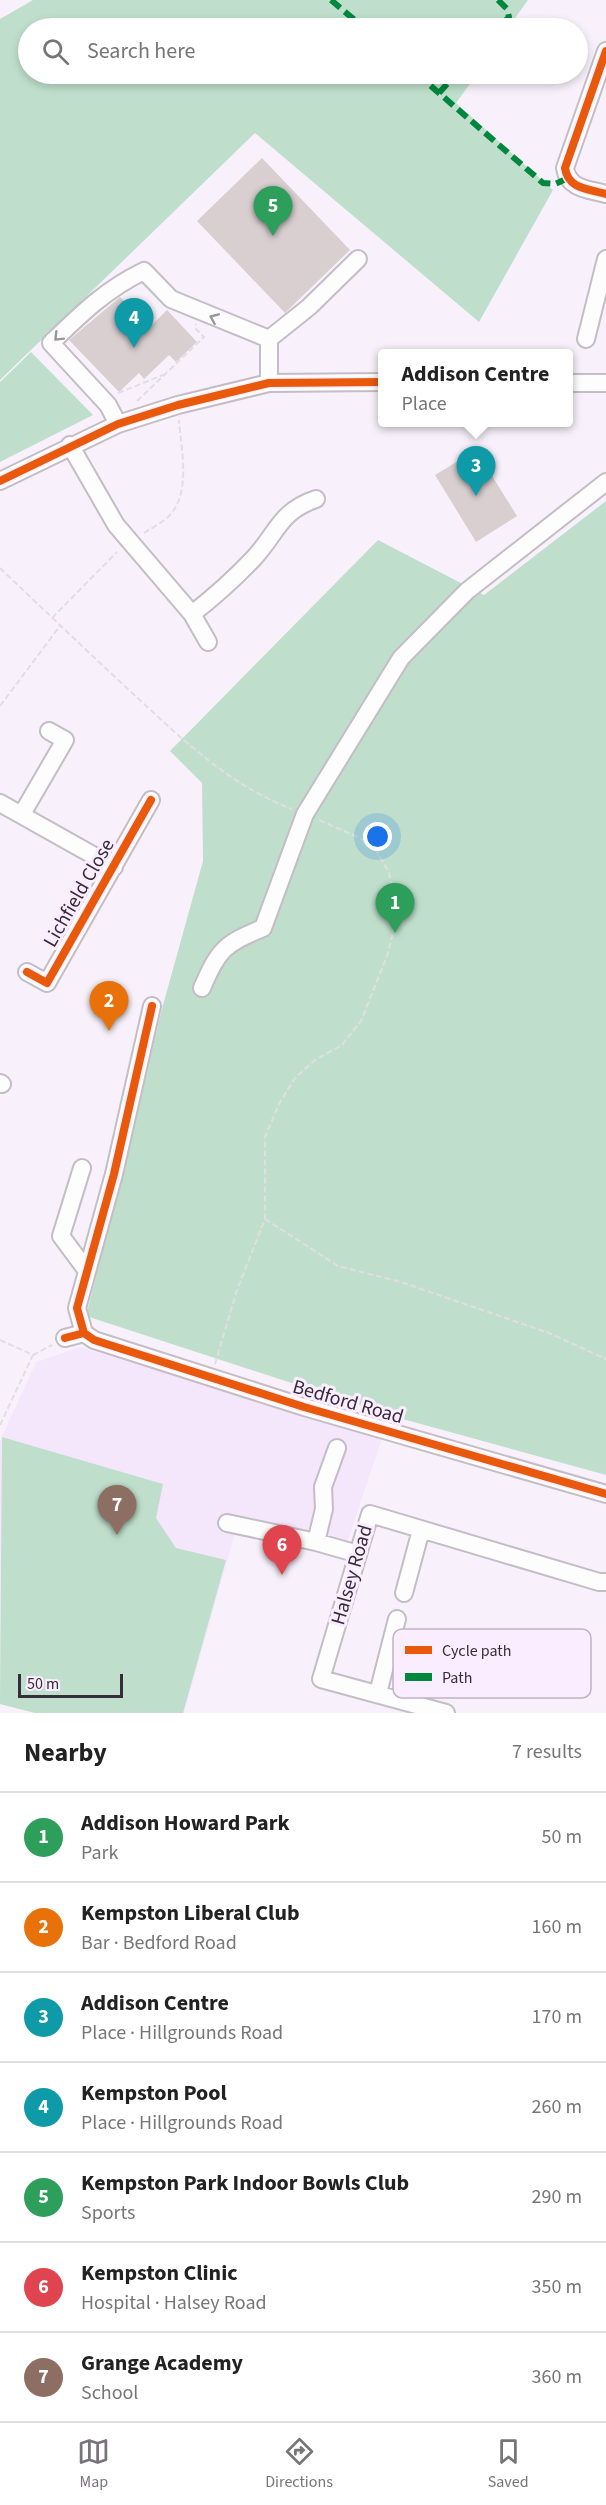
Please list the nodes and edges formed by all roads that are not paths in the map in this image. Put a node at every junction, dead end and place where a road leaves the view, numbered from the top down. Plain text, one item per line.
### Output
1 (606, 51) edge
2 (606, 194) edge
3 (606, 259) edge
4 (358, 260) dead end
5 (269, 339) junction
6 (586, 339) dead end
7 (378, 382) edge
8 (269, 383) junction
9 (573, 383) edge
10 (606, 384) edge
11 (118, 424) junction
12 (70, 445) junction
13 (0, 481) edge
14 (606, 482) edge
15 (316, 500) dead end
16 (192, 614) junction
17 (208, 642) dead end
18 (50, 731) dead end
19 (151, 800) dead end
20 (0, 803) edge
21 (22, 814) junction
22 (114, 867) junction
23 (27, 972) dead end
24 (202, 988) dead end
25 (152, 1006) dead end
26 (82, 1168) dead end
27 (87, 1271) junction
28 (84, 1333) junction
29 (65, 1338) road end
30 (338, 1448) dead end
31 (606, 1494) edge
32 (227, 1523) dead end
33 (421, 1530) junction
34 (316, 1542) junction
35 (358, 1554) junction
36 (606, 1582) edge
37 (404, 1593) dead end
38 (397, 1619) dead end
39 (394, 1629) edge
40 (393, 1635) edge
41 (378, 1693) junction
42 (393, 1697) edge
43 (395, 1698) edge
44 (446, 1713) edge

1 - 2 street
3 - 6 street
4 - 5 street
5 - 8 street
5 -> 11 street
7 - 8 street
8 - 11 street
9 - 10 street
11 - 12 street
12 - 13 street
12 - 16 street
14 - 24 street
15 - 16 street
16 - 17 street
18 - 21 street
19 - 22 street, Lichfield Close
20 - 21 street, Lichfield Close
21 - 22 street, Lichfield Close
22 - 23 street, Lichfield Close
25 - 27 street
26 - 27 street
27 - 28 street
28 - 29 street
28 - 31 street, Bedford Road
30 - 34 street
32 - 34 street
33 - 35 street, Halsey Road
33 - 36 street, Halsey Road
33 - 37 street
34 - 35 street
35 - 41 street, Halsey Road
38 - 39 street
40 - 41 street
41 - 42 street, Halsey Road
43 - 44 street, Halsey Road

